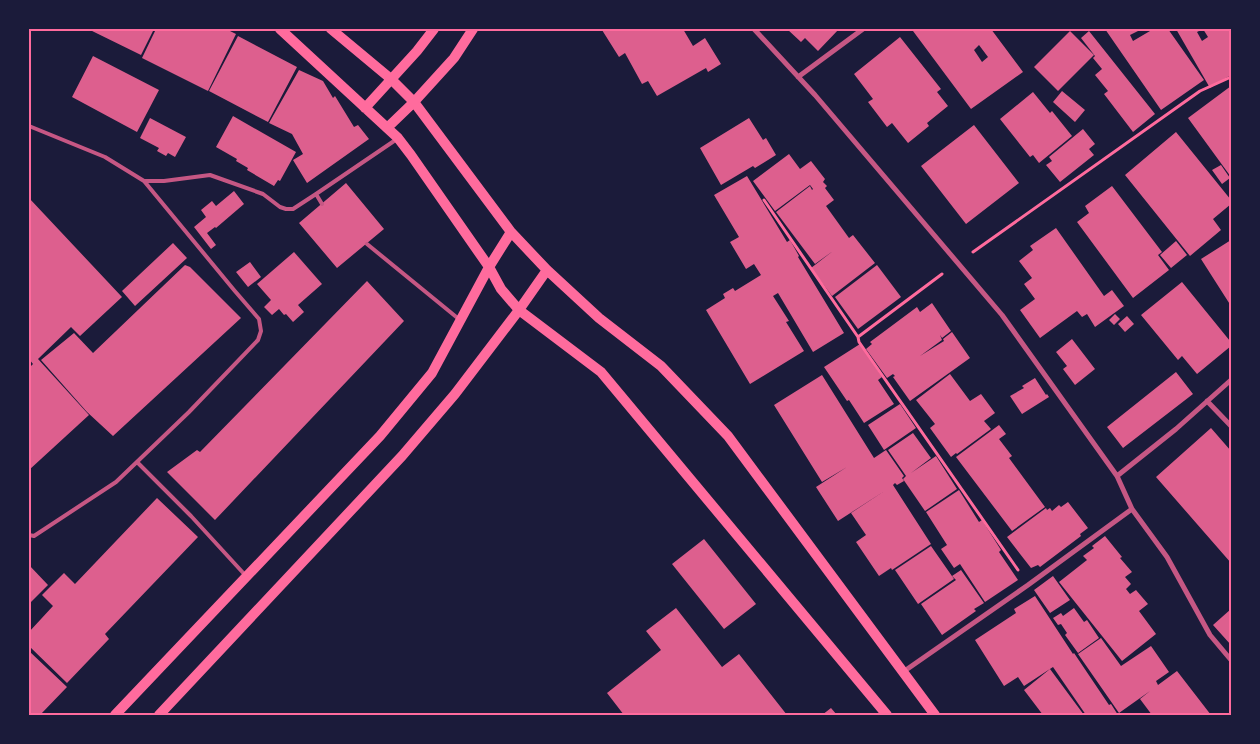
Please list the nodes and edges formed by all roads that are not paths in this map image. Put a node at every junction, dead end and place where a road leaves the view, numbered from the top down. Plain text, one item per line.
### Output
1 (280, 29) edge
2 (331, 29) edge
3 (434, 29) edge
4 (473, 29) edge
5 (754, 29) edge
6 (863, 29) edge
7 (798, 77) junction
8 (391, 79) junction
9 (414, 102) junction
10 (365, 108) junction
11 (29, 126) edge
12 (387, 128) junction
13 (398, 138) junction
14 (144, 181) junction
15 (316, 194) junction
16 (322, 204) dead end
17 (510, 232) junction
18 (367, 244) dead end
19 (489, 268) junction
20 (547, 270) junction
21 (519, 310) junction
22 (461, 320) junction
23 (1231, 380) edge
24 (1207, 401) junction
25 (1231, 426) edge
26 (137, 462) junction
27 (1117, 476) junction
28 (1132, 508) junction
29 (29, 535) edge
30 (246, 576) junction
31 (1231, 660) edge
32 (902, 672) junction
33 (115, 715) edge
34 (159, 715) edge
35 (887, 715) edge
36 (935, 715) edge

1 - 10 main road
2 - 8 main road
3 - 8 main road
4 - 9 main road
5 - 7 street
6 - 7 street
7 - 27 street
8 - 9 main road
8 - 10 main road
9 - 12 main road
9 - 17 main road
10 - 12 main road
11 - 14 lane
12 - 13 main road
13 - 15 lane
13 - 19 main road
14 - 15 lane
14 - 26 lane
15 - 16 lane
17 - 19 main road
17 - 20 main road
18 - 22 lane
19 - 21 main road
19 - 22 main road
20 - 21 main road
20 - 32 main road
21 - 34 main road
21 - 35 main road
22 - 30 main road
23 - 24 street
24 - 25 street
24 - 27 street
26 - 29 lane
26 - 30 lane
27 - 28 street
28 - 31 street
28 - 32 street
30 - 33 main road
32 - 36 main road

